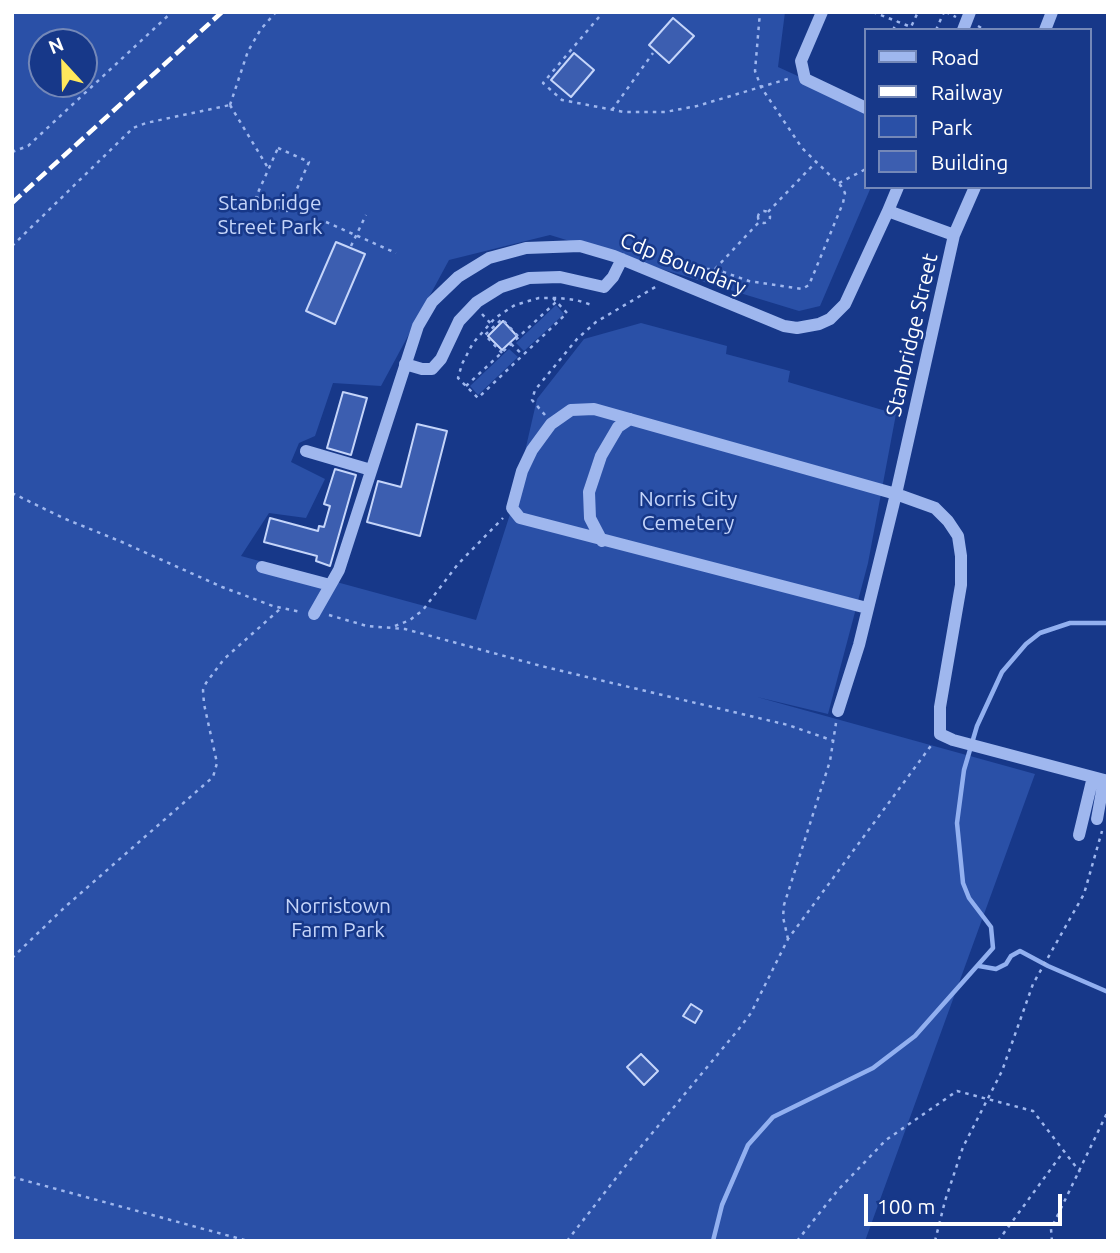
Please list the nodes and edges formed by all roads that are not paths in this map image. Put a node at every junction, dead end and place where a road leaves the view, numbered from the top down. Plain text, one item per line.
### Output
1 (821, 12) edge
2 (864, 107) edge
3 (897, 189) edge
4 (974, 189) edge
5 (888, 211) junction
6 (954, 235) junction
7 (622, 259) junction
8 (405, 364) junction
9 (630, 419) junction
10 (306, 451) dead end
11 (370, 470) junction
12 (896, 494) junction
13 (602, 541) junction
14 (262, 567) dead end
15 (330, 585) junction
16 (867, 608) junction
17 (314, 614) road end
18 (838, 711) road end
19 (1102, 780) edge
20 (1100, 823) road end
21 (1079, 835) dead end

1 - 2 street
3 - 5 street, Cdp Boundary
4 - 6 street, Stanbridge Street
5 - 6 street
5 - 7 street, Cdp Boundary
6 - 12 street, Stanbridge Street
7 - 8 street, Cdp Boundary
7 - 8 street
8 - 11 street, Cdp Boundary
9 - 12 street
9 - 13 street
9 - 13 street
10 - 11 street
11 - 15 street, Cdp Boundary
12 - 16 street, Stanbridge Street
12 - 19 street
13 - 16 street
14 - 15 street
15 - 17 street, Cdp Boundary
16 - 18 street, Stanbridge Street
19 - 20 street
19 - 21 street

